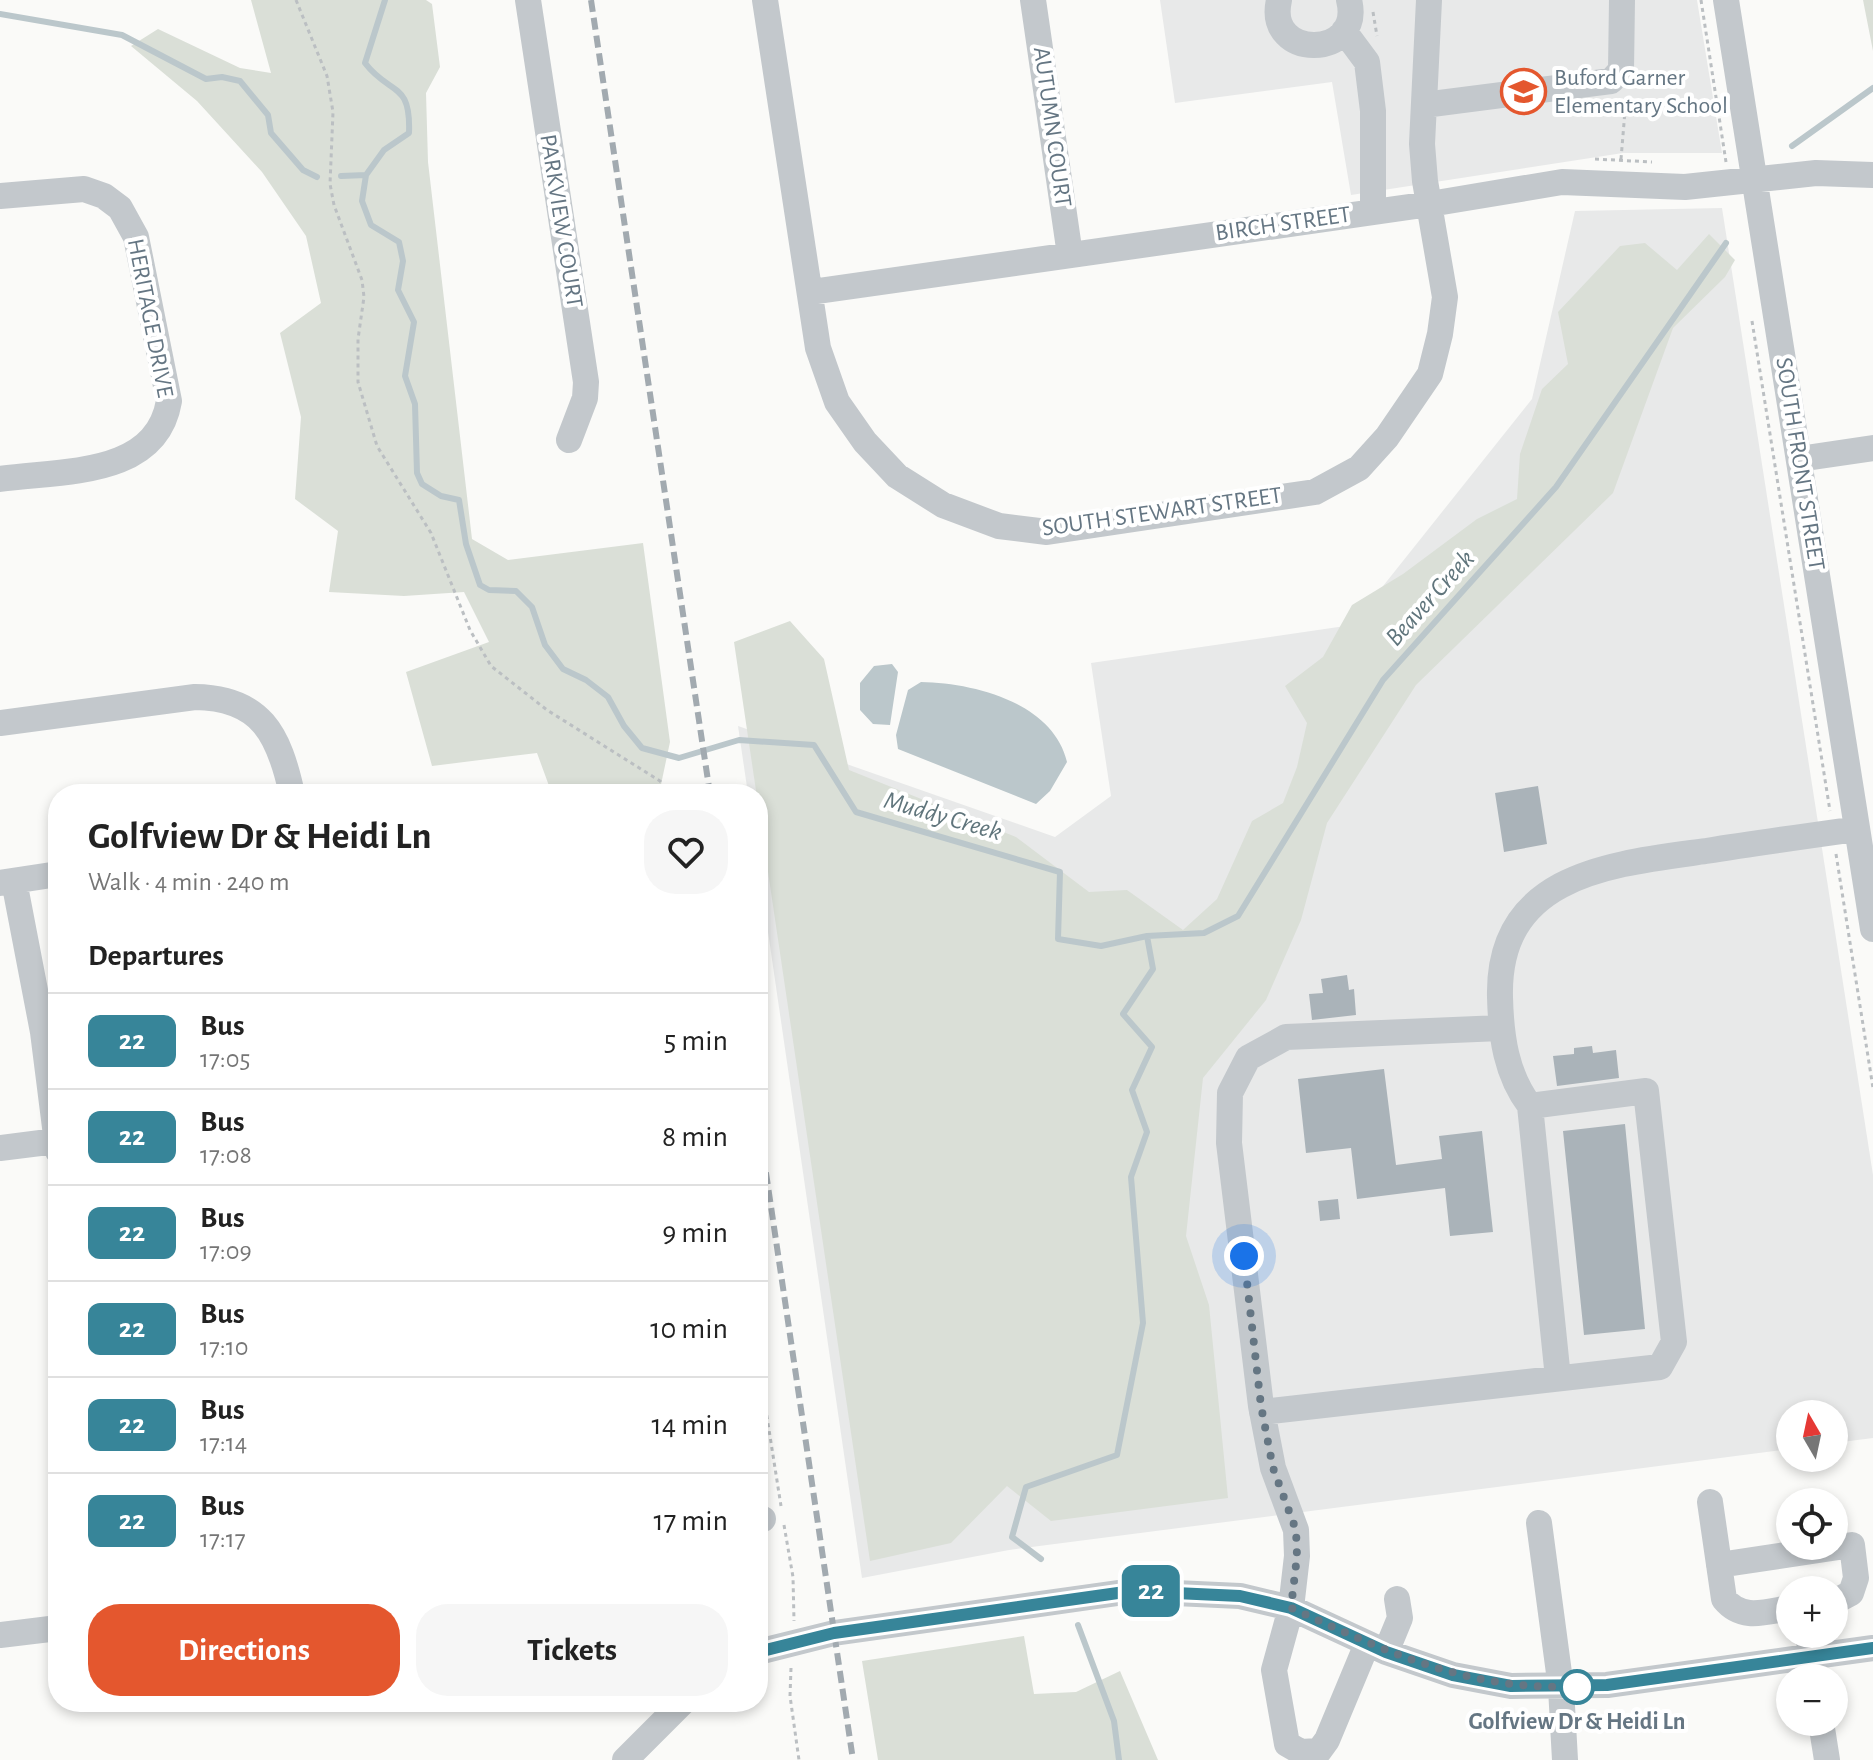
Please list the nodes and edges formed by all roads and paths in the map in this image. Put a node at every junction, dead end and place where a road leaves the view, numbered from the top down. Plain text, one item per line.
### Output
1 (296, 0) edge
2 (528, 0) edge
3 (765, 0) edge
4 (1033, 0) edge
5 (1279, 0) edge
6 (1349, 0) edge
7 (1429, 0) edge
8 (1622, 0) edge
9 (1701, 0) edge
10 (1726, 0) edge
11 (1344, 31) junction
12 (1424, 105) junction
13 (1727, 166) dead end
14 (1873, 175) edge
15 (1757, 178) junction
16 (0, 196) edge
17 (1430, 204) junction
18 (1373, 212) junction
19 (1070, 255) junction
20 (811, 292) junction
21 (1751, 314) dead end
22 (569, 440) dead end
23 (1873, 448) edge
24 (1799, 459) junction
25 (0, 479) edge
26 (0, 723) edge
27 (289, 784) edge
28 (663, 784) edge
29 (1844, 826) junction
30 (1835, 844) dead end
31 (48, 876) edge
32 (7, 882) edge
33 (1873, 929) edge
34 (48, 1024) edge
35 (1501, 1028) junction
36 (1873, 1088) edge
37 (1530, 1106) junction
38 (48, 1146) edge
39 (0, 1148) edge
40 (1558, 1378) junction
41 (1262, 1412) junction
42 (768, 1422) edge
43 (1710, 1502) dead end
44 (1539, 1523) dead end
45 (1719, 1565) junction
46 (1848, 1595) edge
47 (1397, 1599) dead end
48 (1291, 1608) junction
49 (1776, 1610) edge
50 (48, 1629) edge
51 (0, 1635) edge
52 (793, 1641) junction
53 (1376, 1648) junction
54 (1873, 1648) edge
55 (768, 1649) edge
56 (1811, 1656) edge
57 (1561, 1688) junction
58 (673, 1712) edge
59 (1823, 1736) edge
60 (625, 1760) edge
61 (799, 1760) edge
62 (1565, 1760) edge
63 (1827, 1760) edge

1 - 28 path
2 - 22 street, PARKVIEW COURT
3 - 20 street, SOUTH STEWART STREET
4 - 19 street, AUTUMN COURT
5 - 11 street
6 - 11 street
7 - 12 street, SOUTH STEWART STREET
8 - 12 street
9 - 13 path
10 - 15 street, SOUTH FRONT STREET
11 - 18 street
12 - 17 street, SOUTH STEWART STREET
14 - 15 street, BIRCH STREET
15 - 17 street, BIRCH STREET
15 - 24 street, SOUTH FRONT STREET
16 - 25 street, HERITAGE DRIVE
17 - 18 street, BIRCH STREET
17 - 20 street, SOUTH STEWART STREET
18 - 19 street, BIRCH STREET
19 - 20 street, BIRCH STREET
21 - 29 path
23 - 24 street
24 - 29 street, SOUTH FRONT STREET
26 - 27 street
29 - 33 street, SOUTH FRONT STREET
29 - 35 street
30 - 36 path
31 - 32 street
32 - 34 street
35 - 37 street
35 - 41 street
37 - 40 street
37 - 40 street
38 - 39 street
40 - 41 street
41 - 48 street
42 - 52 path
43 - 45 street
44 - 57 street
45 - 46 street
45 - 49 street
47 - 53 street
48 - 52 street
48 - 53 street
48 - 53 street
50 - 51 street
52 - 55 street
52 - 61 path
53 - 57 street
54 - 56 street
56 - 57 street
57 - 62 street
58 - 60 street
59 - 63 street

